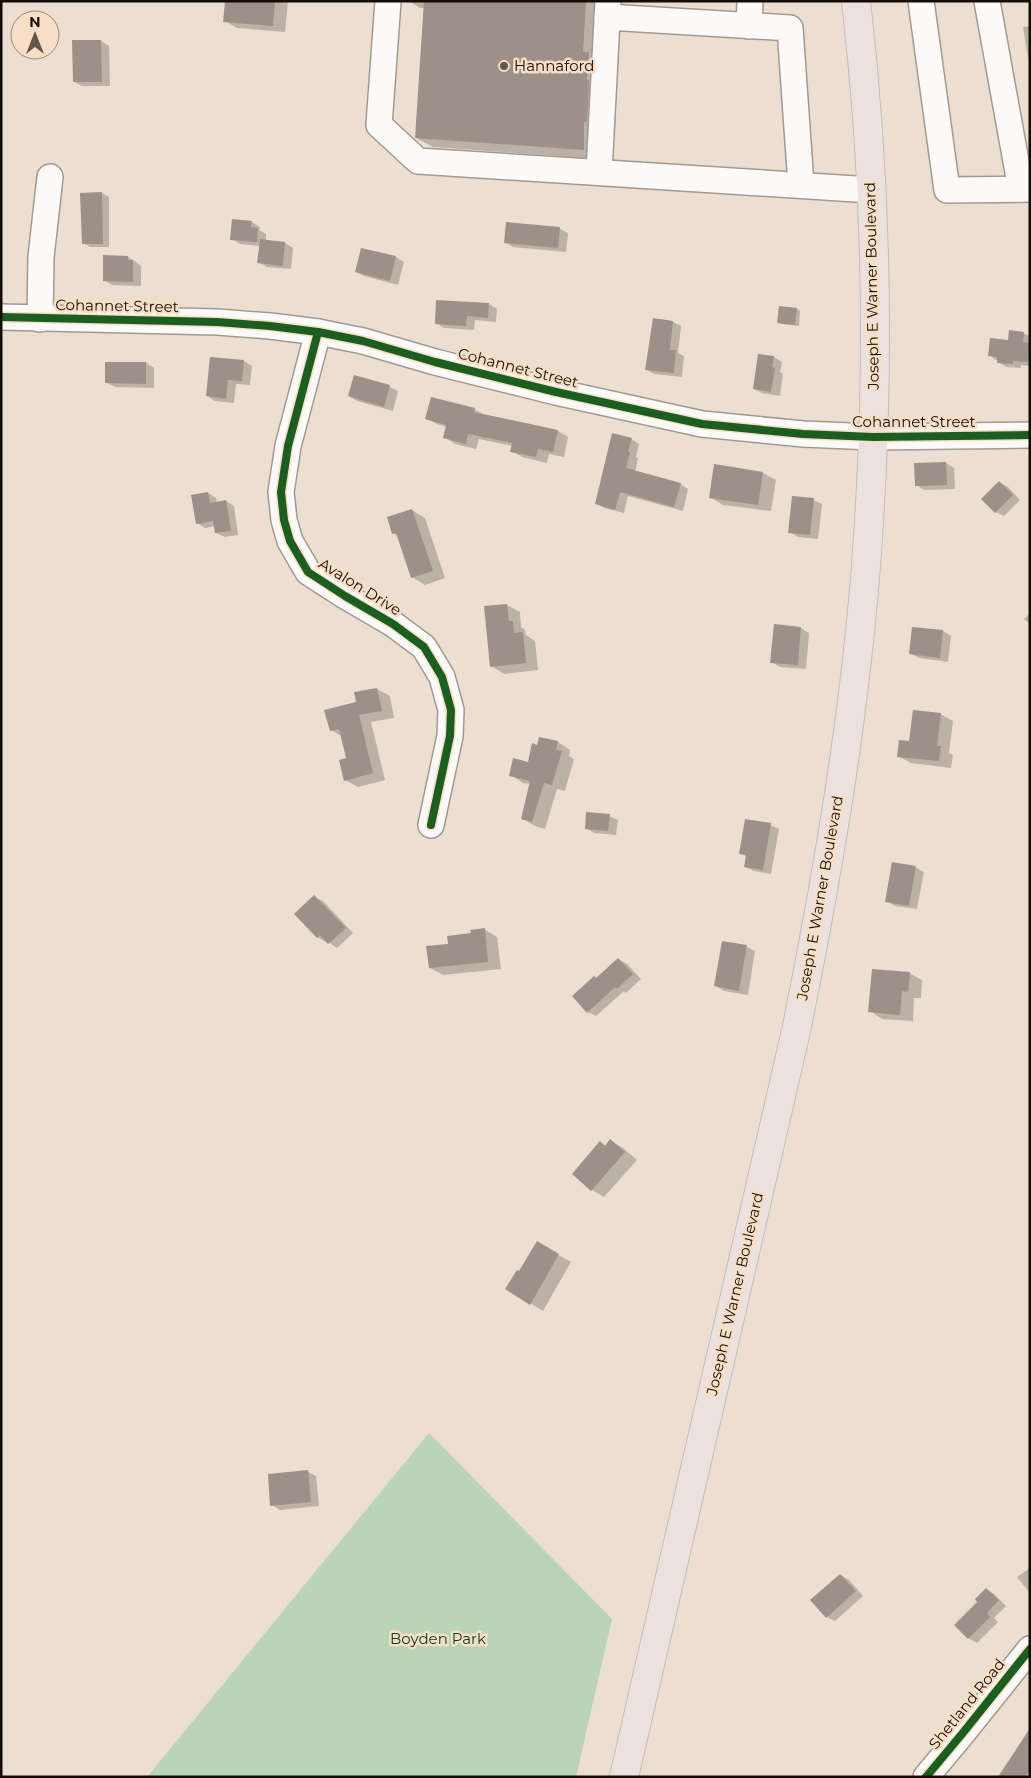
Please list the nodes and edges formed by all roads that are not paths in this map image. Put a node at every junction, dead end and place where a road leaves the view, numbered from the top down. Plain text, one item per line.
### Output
1 (388, 1) edge
2 (750, 1) edge
3 (856, 1) edge
4 (921, 1) edge
5 (987, 1) edge
6 (608, 9) edge
7 (749, 26) junction
8 (599, 172) junction
9 (50, 177) dead end
10 (801, 185) junction
11 (1025, 189) edge
12 (871, 190) junction
13 (1, 317) edge
14 (40, 319) junction
15 (318, 332) junction
16 (1003, 435) junction
17 (1030, 435) edge
18 (873, 437) junction
19 (1030, 455) edge
20 (431, 825) dead end
21 (1030, 1649) edge
22 (624, 1777) edge
23 (926, 1777) edge

1 - 8 street
2 - 7 street
3 - 12 main road, Joseph E Warner Boulevard
4 - 11 street
5 - 11 street
6 - 7 street
6 - 8 street
7 - 10 street
8 - 10 street
9 - 14 street
10 - 12 street
12 - 18 main road, Joseph E Warner Boulevard
13 - 14 street, Cohannet Street
14 - 15 street, Cohannet Street
15 - 18 street, Cohannet Street
15 - 20 street, Avalon Drive
16 - 17 street, Cohannet Street
16 - 18 street, Cohannet Street
16 - 19 street
18 - 22 main road, Joseph E Warner Boulevard
21 - 23 street, Shetland Road

